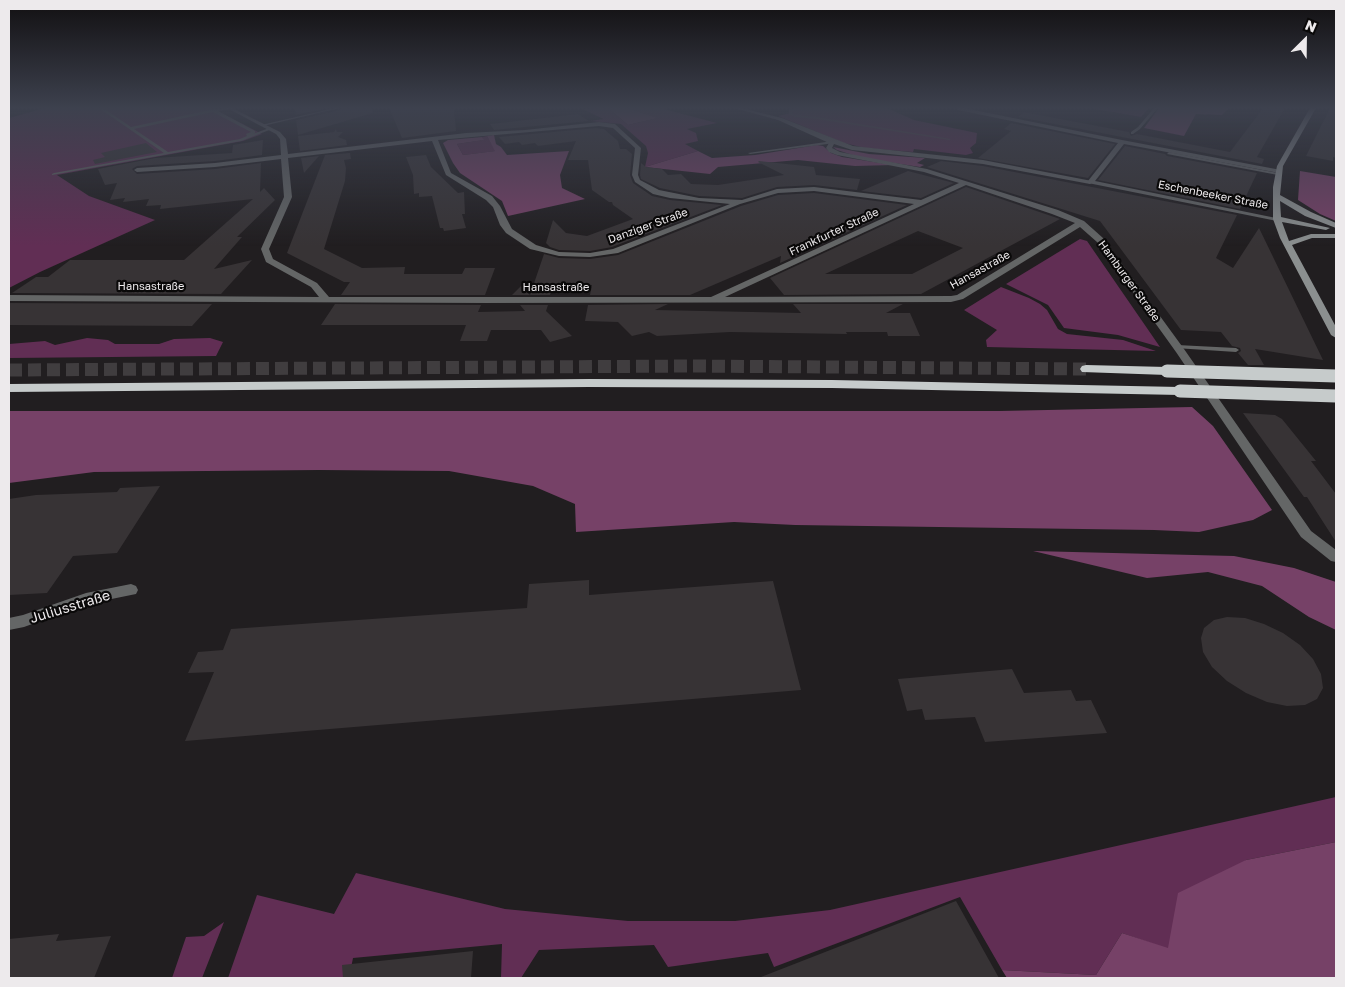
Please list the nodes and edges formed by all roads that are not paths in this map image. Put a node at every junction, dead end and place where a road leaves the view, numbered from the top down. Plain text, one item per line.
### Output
1 (161, 154) edge
2 (285, 154) edge
3 (316, 154) edge
4 (440, 154) edge
5 (637, 154) edge
6 (838, 154) edge
7 (924, 154) edge
8 (1112, 154) edge
9 (1175, 154) edge
10 (1185, 154) edge
11 (1285, 154) edge
12 (285, 158) junction
13 (137, 170) dead end
14 (1279, 172) junction
15 (54, 174) dead end
16 (1090, 182) junction
17 (964, 183) junction
18 (1276, 196) junction
19 (743, 202) junction
20 (925, 203) junction
21 (1277, 219) junction
22 (1082, 223) junction
23 (1336, 226) edge
24 (1336, 230) edge
25 (1336, 236) edge
26 (1288, 244) junction
27 (9, 298) edge
28 (326, 299) junction
29 (712, 300) junction
30 (1336, 335) edge
31 (1177, 347) junction
32 (1236, 350) dead end
33 (1086, 369) tunnel mouth
34 (1336, 376) edge
35 (9, 388) edge
36 (1336, 396) edge
37 (1336, 557) edge
38 (131, 590) dead end
39 (9, 624) edge

1 - 15 lane
2 - 12 street
3 - 12 street
4 - 19 street, Danziger Straße
5 - 19 street
6 - 17 street, Hamburger Straße
7 - 16 street, Eschenbeeker Straße
8 - 16 street
9 - 14 lane
10 - 14 street
11 - 14 main road
12 - 13 street
12 - 28 street
14 - 18 main road
16 - 21 street, Eschenbeeker Straße
17 - 20 street, Frankfurter Straße
17 - 22 street, Hamburger Straße
18 - 21 main road
18 - 23 main road
19 - 20 street, Danziger Straße
20 - 29 street, Frankfurter Straße
21 - 24 main road
21 - 26 main road
22 - 29 street, Hansastraße
22 - 31 street, Hamburger Straße
25 - 26 main road
26 - 30 main road
27 - 28 street, Hansastraße
28 - 29 street, Hansastraße
31 - 32 lane
31 - 37 street, Hamburger Straße
33 - 34 highway, bridge
35 - 36 highway, bridge
38 - 39 street, Juliusstraße

